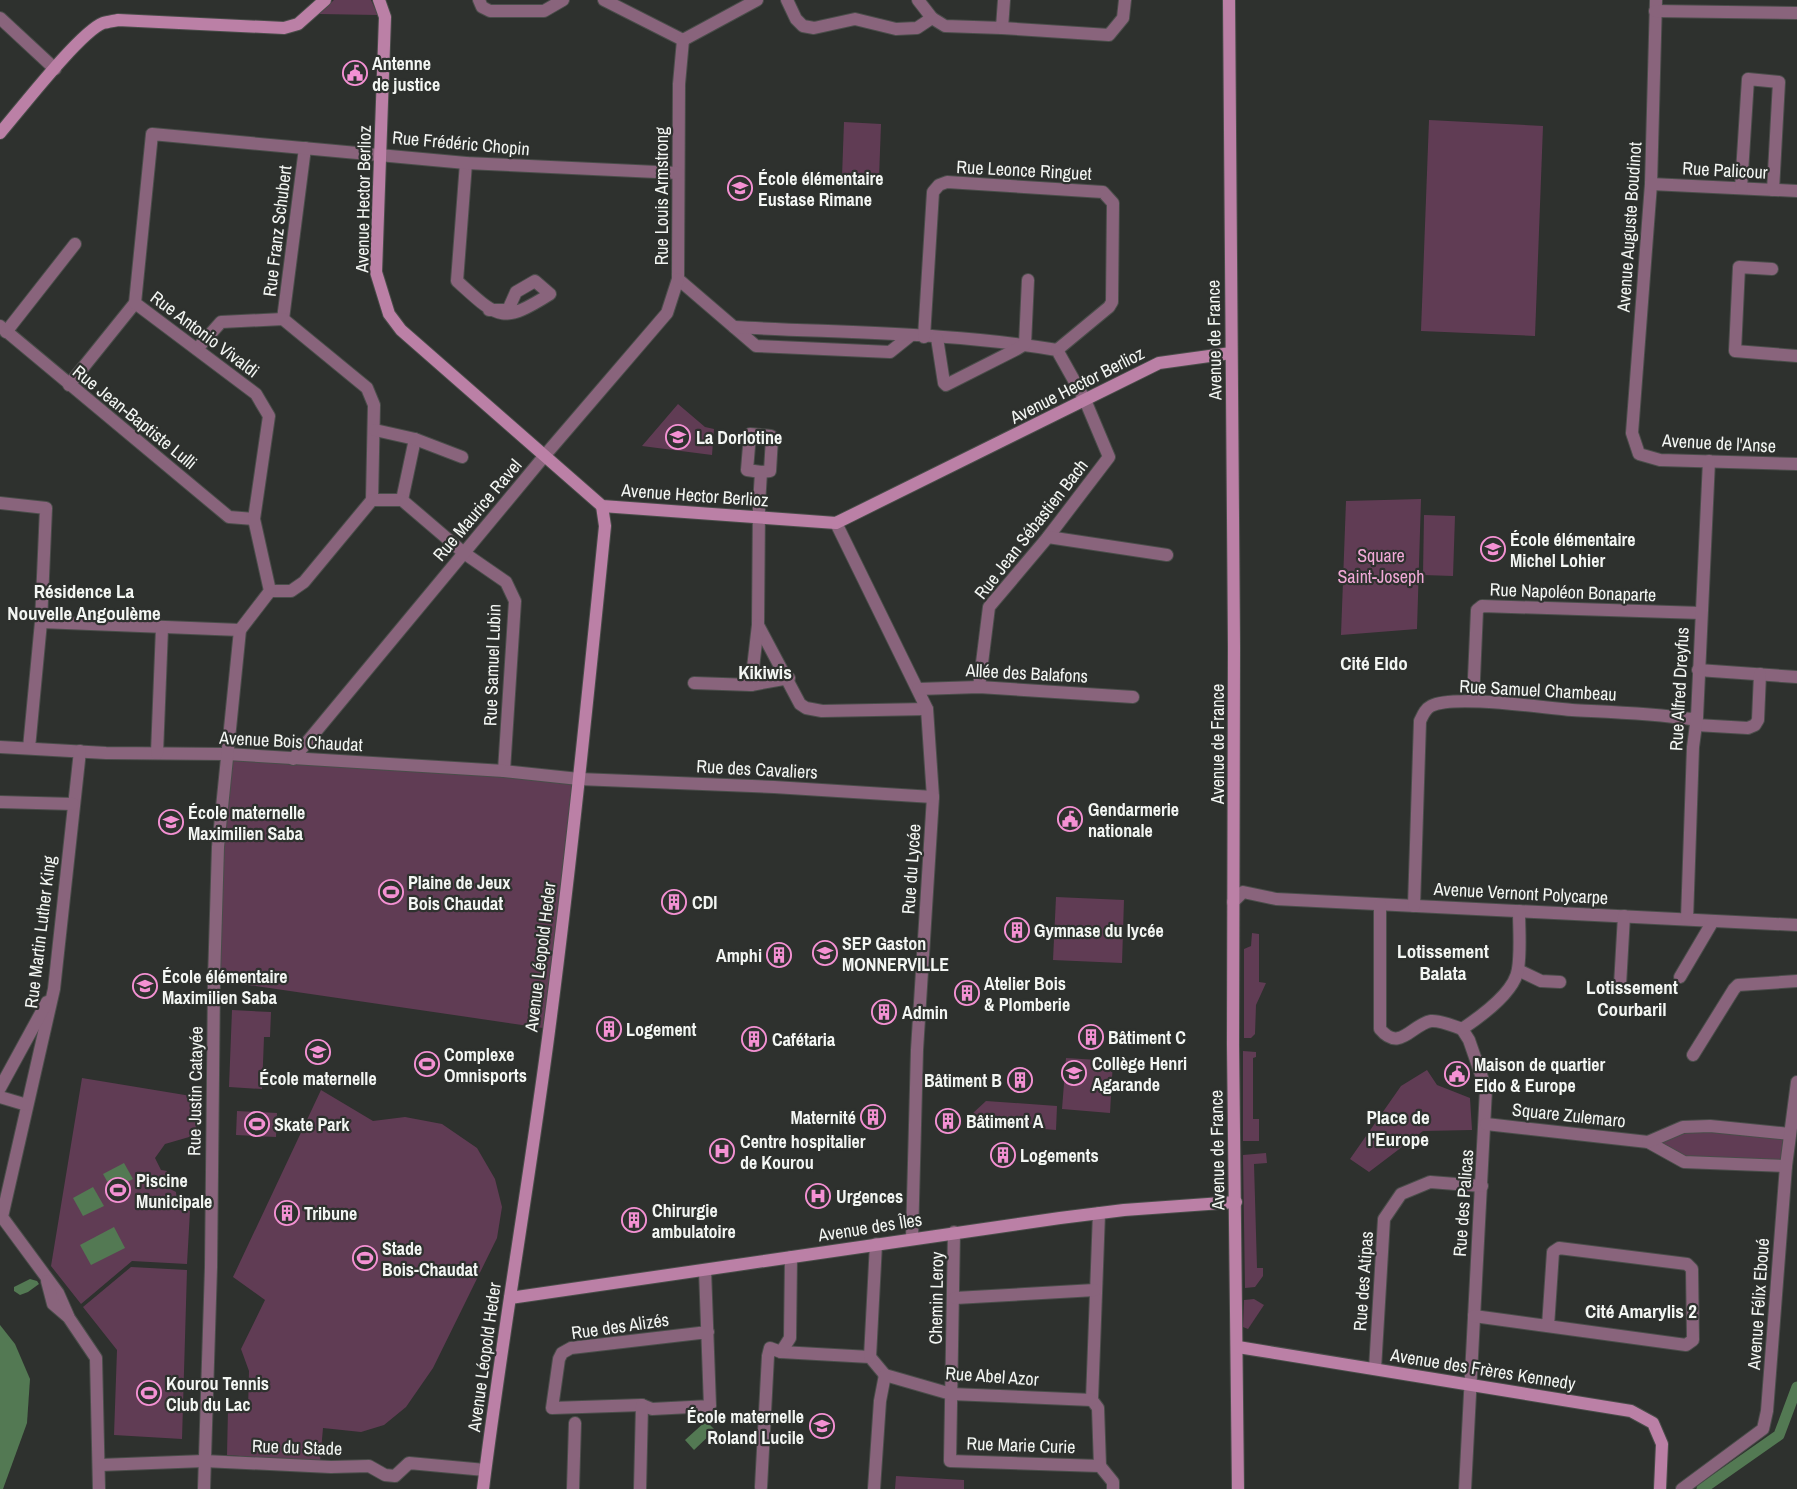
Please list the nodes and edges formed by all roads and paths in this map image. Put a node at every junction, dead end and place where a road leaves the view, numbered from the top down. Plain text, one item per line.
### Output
1 (325, 0) edge
2 (379, 0) edge
3 (479, 0) edge
4 (563, 0) edge
5 (604, 0) edge
6 (757, 0) edge
7 (787, 0) edge
8 (918, 0) edge
9 (1004, 0) edge
10 (1125, 0) edge
11 (1229, 0) edge
12 (740, 4) edge
13 (1656, 6) edge
14 (1759, 6) edge
15 (1797, 13) edge
16 (0, 18) edge
17 (932, 18) junction
18 (1002, 28) junction
19 (683, 40) junction
20 (55, 69) junction
21 (0, 133) edge
22 (152, 134) joint
23 (305, 148) junction
24 (382, 154) junction
25 (466, 163) junction
26 (678, 173) junction
27 (1651, 184) junction
28 (1741, 188) junction
29 (1772, 190) junction
30 (1797, 191) edge
31 (75, 244) dead end
32 (1772, 269) dead end
33 (678, 280) junction
34 (1028, 280) dead end
35 (135, 303) junction
36 (489, 310) dead end
37 (284, 318) junction
38 (734, 327) junction
39 (3, 329) edge
40 (910, 336) junction
41 (924, 337) junction
42 (938, 338) junction
43 (1025, 344) junction
44 (197, 350) junction
45 (1057, 350) junction
46 (1231, 353) junction
47 (1797, 356) edge
48 (69, 385) junction
49 (1084, 400) junction
50 (375, 430) junction
51 (415, 439) junction
52 (546, 454) junction
53 (1639, 454) joint
54 (462, 458) dead end
55 (1709, 461) junction
56 (1797, 464) edge
57 (761, 472) dead end
58 (372, 500) junction
59 (402, 500) junction
60 (0, 503) edge
61 (602, 506) junction
62 (759, 517) junction
63 (254, 519) junction
64 (836, 523) junction
65 (1048, 537) junction
66 (464, 553) junction
67 (1167, 555) dead end
68 (270, 591) junction
69 (1701, 613) junction
70 (41, 622) junction
71 (758, 625) junction
72 (162, 628) junction
73 (240, 630) junction
74 (1698, 670) junction
75 (1760, 674) junction
76 (1797, 677) edge
77 (789, 678) junction
78 (694, 683) dead end
79 (751, 685) junction
80 (979, 687) junction
81 (918, 689) junction
82 (1133, 697) dead end
83 (1473, 701) junction
84 (927, 709) junction
85 (1696, 721) junction
86 (0, 747) edge
87 (29, 748) junction
88 (80, 751) junction
89 (157, 752) junction
90 (227, 754) junction
91 (293, 759) junction
92 (504, 771) junction
93 (579, 778) junction
94 (934, 797) junction
95 (0, 802) edge
96 (73, 804) junction
97 (1238, 888) junction
98 (1380, 904) junction
99 (1414, 906) junction
100 (1520, 911) junction
101 (1624, 916) junction
102 (1687, 919) junction
103 (1713, 921) junction
104 (1797, 925) edge
105 (1518, 970) junction
106 (1680, 977) dead end
107 (1797, 981) edge
108 (1560, 982) dead end
109 (1620, 985) dead end
110 (54, 989) junction
111 (1462, 1029) junction
112 (1693, 1055) dead end
113 (1797, 1082) edge
114 (0, 1088) edge
115 (0, 1097) edge
116 (27, 1105) junction
117 (1486, 1124) junction
118 (1790, 1134) junction
119 (1648, 1142) junction
120 (1786, 1166) junction
121 (1482, 1186) junction
122 (1236, 1202) junction
123 (1, 1213) edge
124 (1099, 1213) junction
125 (954, 1232) junction
126 (912, 1238) junction
127 (876, 1244) junction
128 (790, 1257) junction
129 (705, 1270) junction
130 (1095, 1290) junction
131 (510, 1298) junction
132 (955, 1298) junction
133 (1474, 1316) junction
134 (1548, 1326) junction
135 (708, 1332) junction
136 (1238, 1347) junction
137 (782, 1352) junction
138 (870, 1357) junction
139 (1374, 1370) junction
140 (885, 1375) junction
141 (1471, 1383) junction
142 (951, 1394) junction
143 (1092, 1400) junction
144 (642, 1405) junction
145 (575, 1423) dead end
146 (204, 1461) junction
147 (100, 1465) junction
148 (1100, 1466) junction
149 (486, 1470) junction
150 (761, 1488) dead end
151 (99, 1489) edge
152 (204, 1489) edge
153 (483, 1489) edge
154 (574, 1489) edge
155 (640, 1489) edge
156 (874, 1489) edge
157 (1113, 1489) edge
158 (1238, 1489) edge
159 (1468, 1489) edge
160 (1660, 1489) edge
161 (1682, 1489) edge

1 - 20 street
2 - 24 street, Avenue Hector Berlioz
3 - 4 street
5 - 19 street
6 - 12 street
7 - 17 street
8 - 17 street
9 - 18 street
10 - 18 street
11 - 46 street, Avenue de France
12 - 19 street
13 - 14 street
13 - 27 street, Avenue Auguste Boudinot
14 - 15 street
16 - 20 street
17 - 18 street
19 - 26 street, Rue Louis Armstrong
20 - 21 street
22 - 23 street, Rue Frédéric Chopin
22 - 35 street, Rue Antonio Vivaldi
23 - 24 street, Rue Frédéric Chopin
23 - 37 street, Rue Franz Schubert
24 - 25 street, Rue Frédéric Chopin
24 - 52 street, Avenue Hector Berlioz
25 - 26 street, Rue Frédéric Chopin
25 - 36 street
26 - 33 street, Rue Louis Armstrong
27 - 28 street, Rue Palicour
27 - 53 street, Avenue Auguste Boudinot
28 - 29 street, Rue Palicour
28 - 29 street
29 - 30 street, Rue Palicour
31 - 39 street
32 - 47 street
33 - 38 street, Rue Louis Armstrong
33 - 52 street, Rue Maurice Ravel
34 - 43 street
35 - 44 street, Rue Antonio Vivaldi
35 - 48 street
37 - 44 street
37 - 50 street
38 - 40 street
38 - 40 street, Rue Louis Armstrong
39 - 48 street, Rue Jean-Baptiste Lulli
40 - 41 street
41 - 42 street
41 - 45 street, Rue Leonce Ringuet
42 - 43 street
42 - 43 street
43 - 45 street
44 - 63 street, Rue Antonio Vivaldi
45 - 49 street
46 - 49 street, Avenue Hector Berlioz
46 - 97 street, Avenue de France
48 - 63 street, Rue Jean-Baptiste Lulli
49 - 64 street, Avenue Hector Berlioz
49 - 65 street, Rue Jean Sébastien Bach
50 - 51 street
50 - 58 street
51 - 54 street
51 - 59 street
52 - 61 street, Avenue Hector Berlioz
52 - 66 street, Rue Maurice Ravel
53 - 55 street, Avenue de l'Anse
55 - 56 street, Avenue de l'Anse
55 - 69 street, Rue Alfred Dreyfus
57 - 62 street
58 - 59 street
58 - 68 street
59 - 66 street, Rue Samuel Lubin
60 - 70 street
61 - 62 street, Avenue Hector Berlioz
61 - 93 street, Avenue Léopold Heder
62 - 64 street, Avenue Hector Berlioz
62 - 71 street
63 - 68 street, Rue Antonio Vivaldi
64 - 81 street, Rue du Lycée
65 - 67 street
65 - 80 street, Rue Jean Sébastien Bach
66 - 91 street, Rue Maurice Ravel
66 - 92 street, Rue Samuel Lubin
68 - 73 street
69 - 74 street, Rue Alfred Dreyfus
69 - 83 street, Rue Napoléon Bonaparte
70 - 72 street
70 - 87 street
71 - 77 street
71 - 79 street
72 - 73 street
72 - 89 street
73 - 90 street
74 - 75 street
74 - 85 street, Rue Alfred Dreyfus
75 - 76 street
75 - 85 street, Rue Samuel Chambeau
77 - 79 street
77 - 84 street
78 - 79 street
80 - 81 street, Allée des Balafons
80 - 82 street, Allée des Balafons
81 - 84 street, Rue du Lycée
83 - 85 street, Rue Samuel Chambeau
83 - 99 street, Rue Samuel Chambeau
84 - 94 street, Rue du Lycée
85 - 102 street, Rue Alfred Dreyfus
86 - 87 street, Avenue Bois Chaudat
87 - 88 street, Avenue Bois Chaudat
88 - 89 street, Avenue Bois Chaudat
88 - 96 street, Rue Martin Luther King
89 - 90 street, Avenue Bois Chaudat
90 - 91 street, Avenue Bois Chaudat
90 - 146 street, Rue Justin Catayée
91 - 92 street, Avenue Bois Chaudat
92 - 93 street, Avenue Bois Chaudat
93 - 94 street, Rue des Cavaliers
93 - 131 street, Avenue Léopold Heder
94 - 126 street, Rue du Lycée
95 - 96 street
96 - 110 street, Rue Martin Luther King
97 - 98 street, Avenue Vernont Polycarpe
97 - 122 street, Avenue de France
98 - 99 street, Avenue Vernont Polycarpe
98 - 111 street
99 - 100 street, Avenue Vernont Polycarpe
100 - 101 street, Avenue Vernont Polycarpe
100 - 105 street
101 - 102 street, Avenue Vernont Polycarpe
101 - 109 street
102 - 103 street, Avenue Vernont Polycarpe
103 - 104 street, Avenue Vernont Polycarpe
103 - 106 street
105 - 108 street
105 - 111 street
107 - 112 street
110 - 114 street
110 - 116 street, Rue Martin Luther King
111 - 117 street, Rue des Palicas
113 - 118 street, Avenue Félix Eboué
115 - 116 street
116 - 123 street, Rue Martin Luther King
117 - 119 street, Square Zulemaro
117 - 121 street, Rue des Palicas
118 - 119 street, Square Zulemaro
118 - 120 street, Avenue Félix Eboué
119 - 120 street, Square Zulemaro
120 - 161 street, Avenue Félix Eboué
121 - 133 street, Rue des Palicas
121 - 139 street, Rue des Atipas
122 - 124 street, Avenue des Îles
122 - 136 street, Avenue de France
123 - 147 street, Rue Martin Luther King
124 - 125 street, Avenue des Îles
124 - 130 street
125 - 126 street, Avenue des Îles
125 - 132 street, Chemin Leroy
126 - 127 street, Avenue des Îles
127 - 128 street, Avenue des Îles
127 - 138 street
128 - 129 street, Avenue des Îles
128 - 137 street
129 - 131 street, Avenue des Îles
129 - 135 street
130 - 132 street
130 - 143 street
131 - 149 street, Avenue Léopold Heder
132 - 142 street, Chemin Leroy
133 - 134 street
133 - 141 street, Rue des Palicas
134 - 134 street
135 - 144 street
135 - 144 street, Rue des Alizés
136 - 139 street, Avenue des Frères Kennedy
136 - 158 street, Avenue de France
137 - 138 street
137 - 150 street
138 - 140 street
139 - 141 street, Avenue des Frères Kennedy
140 - 142 street, Rue Abel Azor
140 - 156 street
141 - 159 street, Rue des Palicas
141 - 160 street, Avenue des Frères Kennedy
142 - 143 street, Rue Abel Azor
142 - 148 street, Rue Marie Curie
143 - 148 street
144 - 155 street
145 - 154 street
146 - 147 street, Rue du Stade
146 - 149 street, Rue du Stade
146 - 152 street, Rue Justin Catayée
147 - 151 street, Rue Martin Luther King
148 - 157 street, Rue Marie Curie
149 - 153 street, Avenue Léopold Heder

